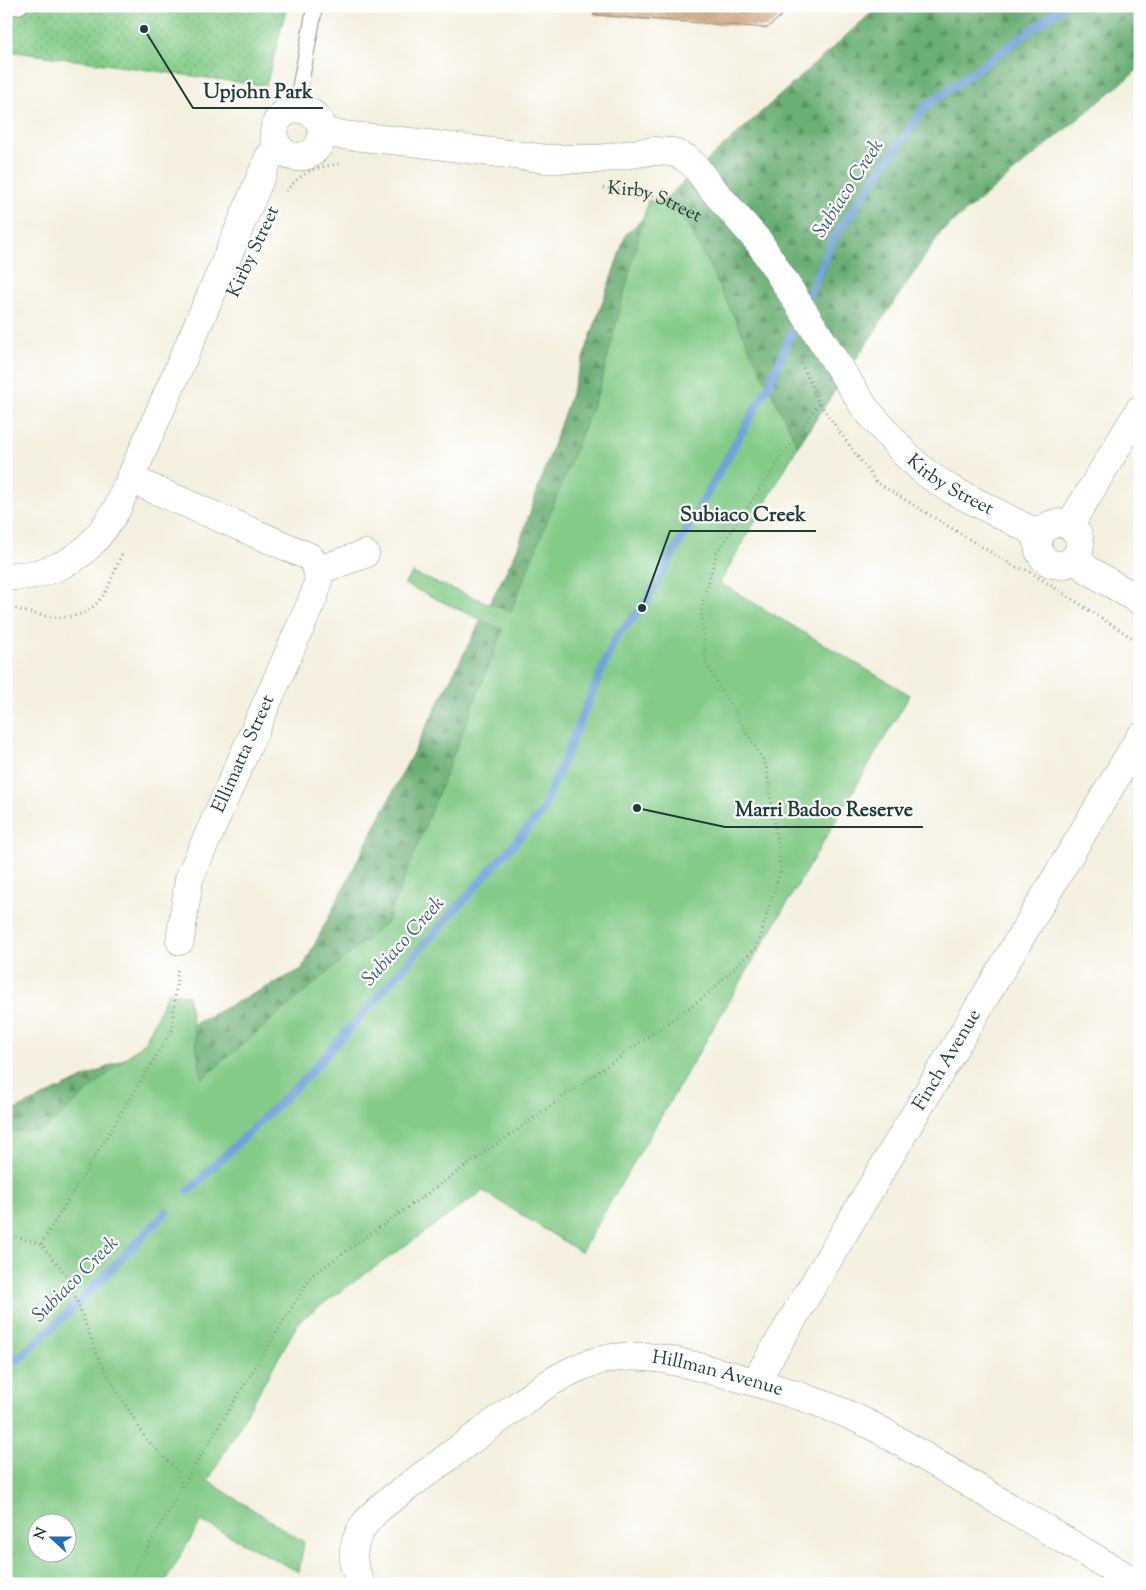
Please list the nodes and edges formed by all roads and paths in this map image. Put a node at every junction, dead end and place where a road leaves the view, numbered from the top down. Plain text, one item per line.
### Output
1 (20, 6) edge
2 (315, 6) edge
3 (14, 7) edge
4 (296, 108) junction
5 (323, 133) junction
6 (278, 146) junction
7 (345, 163) dead end
8 (594, 187) dead end
9 (281, 198) dead end
10 (704, 223) dead end
11 (819, 403) dead end
12 (1140, 409) edge
13 (130, 480) junction
14 (1069, 526) junction
15 (1040, 535) junction
16 (127, 542) dead end
17 (365, 554) dead end
18 (1074, 558) junction
19 (319, 570) junction
20 (6, 576) edge
21 (1140, 601) edge
22 (6, 606) edge
23 (1140, 737) edge
24 (180, 941) joint
25 (6, 1234) edge
26 (41, 1244) junction
27 (755, 1382) junction
28 (182, 1487) junction
29 (127, 1584) edge
30 (361, 1584) edge
31 (1138, 1584) edge

1 - 3 lane
2 - 4 lane
4 - 5 street
4 - 6 street
5 - 6 street
5 - 15 street, Kirby Street
6 - 13 street, Kirby Street
7 - 9 path, Kirby Street
8 - 10 path, Kirby Street
11 - 28 path
12 - 14 street
13 - 19 street
13 - 20 street, Kirby Street
14 - 15 street
14 - 18 street
15 - 18 street
16 - 22 path
17 - 19 street
18 - 21 street
19 - 24 street, Ellimatta Street
23 - 27 street, Finch Avenue
24 - 26 path
25 - 26 path
26 - 28 path
27 - 30 street, Hillman Avenue
27 - 31 street, Hillman Avenue
28 - 29 path

